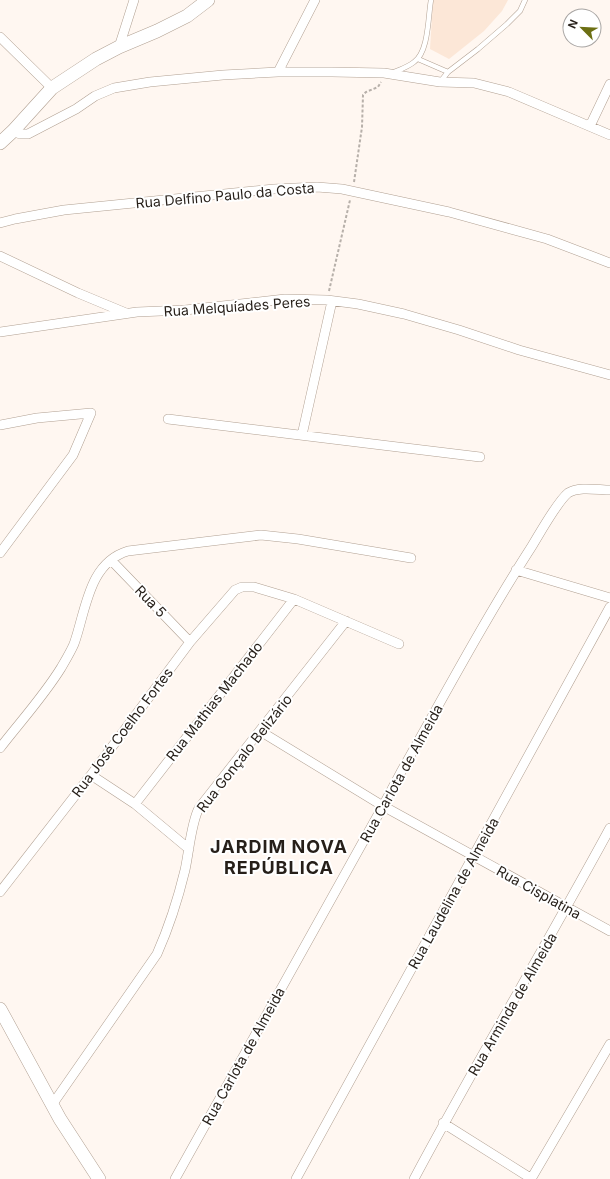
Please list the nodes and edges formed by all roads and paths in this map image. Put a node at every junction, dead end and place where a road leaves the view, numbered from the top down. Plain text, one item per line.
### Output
1 (134, 0) edge
2 (208, 0) edge
3 (315, 0) edge
4 (431, 0) edge
5 (525, 0) edge
6 (0, 37) edge
7 (119, 47) junction
8 (418, 59) junction
9 (278, 72) junction
10 (448, 72) junction
11 (390, 73) junction
12 (440, 82) junction
13 (610, 84) edge
14 (52, 88) junction
15 (590, 126) junction
16 (13, 131) junction
17 (610, 135) edge
18 (0, 143) edge
19 (0, 223) edge
20 (0, 256) edge
21 (610, 263) edge
22 (332, 301) junction
23 (128, 313) junction
24 (0, 332) edge
25 (610, 375) edge
26 (168, 419) dead end
27 (0, 425) edge
28 (302, 435) junction
29 (480, 457) dead end
30 (610, 490) edge
31 (0, 553) edge
32 (412, 558) dead end
33 (111, 560) junction
34 (516, 570) junction
35 (610, 598) edge
36 (294, 599) junction
37 (610, 608) edge
38 (346, 621) junction
39 (190, 642) junction
40 (399, 644) dead end
41 (260, 731) junction
42 (0, 748) edge
43 (91, 775) junction
44 (135, 804) junction
45 (383, 806) junction
46 (610, 828) edge
47 (189, 849) junction
48 (473, 856) junction
49 (0, 892) edge
50 (567, 907) junction
51 (610, 931) edge
52 (0, 1009) edge
53 (610, 1044) edge
54 (52, 1104) junction
55 (443, 1124) junction
56 (99, 1179) edge
57 (175, 1179) edge
58 (296, 1179) edge
59 (414, 1179) edge
60 (532, 1179) edge

1 - 7 street
2 - 7 street
3 - 9 street
4 - 8 lane
5 - 10 lane
6 - 14 street
7 - 14 street
8 - 10 lane
8 - 11 lane
9 - 11 street
9 - 16 street
10 - 12 lane
11 - 12 street
12 - 15 street
13 - 15 street
14 - 16 street
15 - 17 street
16 - 18 street
19 - 21 street, Rua Delfino Paulo da Costa
20 - 23 street
22 - 23 street, Rua Melquíades Peres
22 - 25 street, Rua Melquíades Peres
22 - 28 street
23 - 24 street, Rua Melquíades Peres
26 - 28 street
27 - 31 street
28 - 29 street
30 - 34 street, Rua Carlota de Almeida
32 - 33 street
33 - 39 street, Rua 5
33 - 42 street
34 - 35 street
34 - 45 street, Rua Carlota de Almeida
36 - 38 street
36 - 39 street, Rua José Coelho Fortes
36 - 44 street, Rua Mathias Machado
37 - 48 street, Rua Laudelina de Almeida
38 - 40 street
38 - 41 street, Rua Gonçalo Belizário
39 - 43 street, Rua José Coelho Fortes
41 - 45 street, Rua Cisplatina
41 - 47 street, Rua Gonçalo Belizário
43 - 44 street
43 - 49 street, Rua José Coelho Fortes
44 - 47 street
45 - 48 street, Rua Cisplatina
45 - 57 street, Rua Carlota de Almeida
46 - 50 street, Rua Arminda de Almeida
47 - 54 street, Rua Gonçalo Belizário
48 - 50 street, Rua Cisplatina
48 - 58 street, Rua Laudelina de Almeida
50 - 51 street, Rua Cisplatina
50 - 55 street, Rua Arminda de Almeida
52 - 54 street
53 - 60 street
54 - 56 street
55 - 59 street, Rua Arminda de Almeida
55 - 60 street

